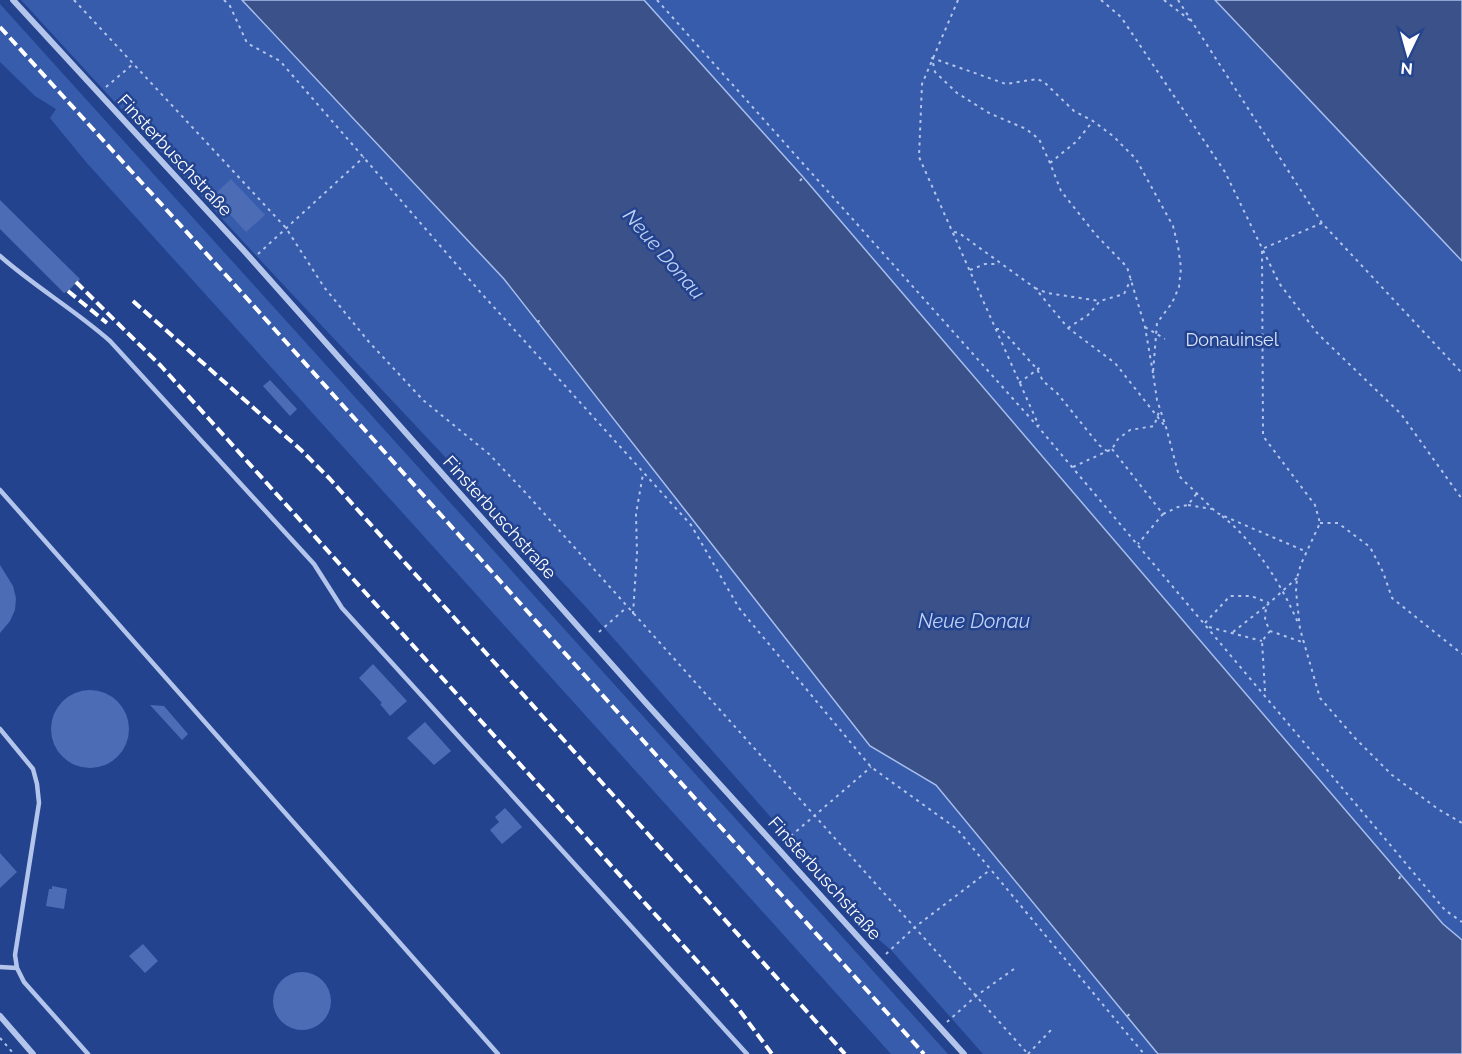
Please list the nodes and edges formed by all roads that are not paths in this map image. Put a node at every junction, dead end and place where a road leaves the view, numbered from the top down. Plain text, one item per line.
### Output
1 (13, 0) edge
2 (0, 256) edge
3 (0, 490) edge
4 (0, 729) edge
5 (0, 967) edge
6 (17, 968) junction
7 (0, 1016) edge
8 (33, 1054) edge
9 (88, 1054) edge
10 (498, 1054) edge
11 (747, 1054) edge
12 (964, 1054) edge

1 - 12 street, Finsterbuschstraße
2 - 11 lane
3 - 10 lane
4 - 6 lane
5 - 6 lane
6 - 9 lane
7 - 8 street

